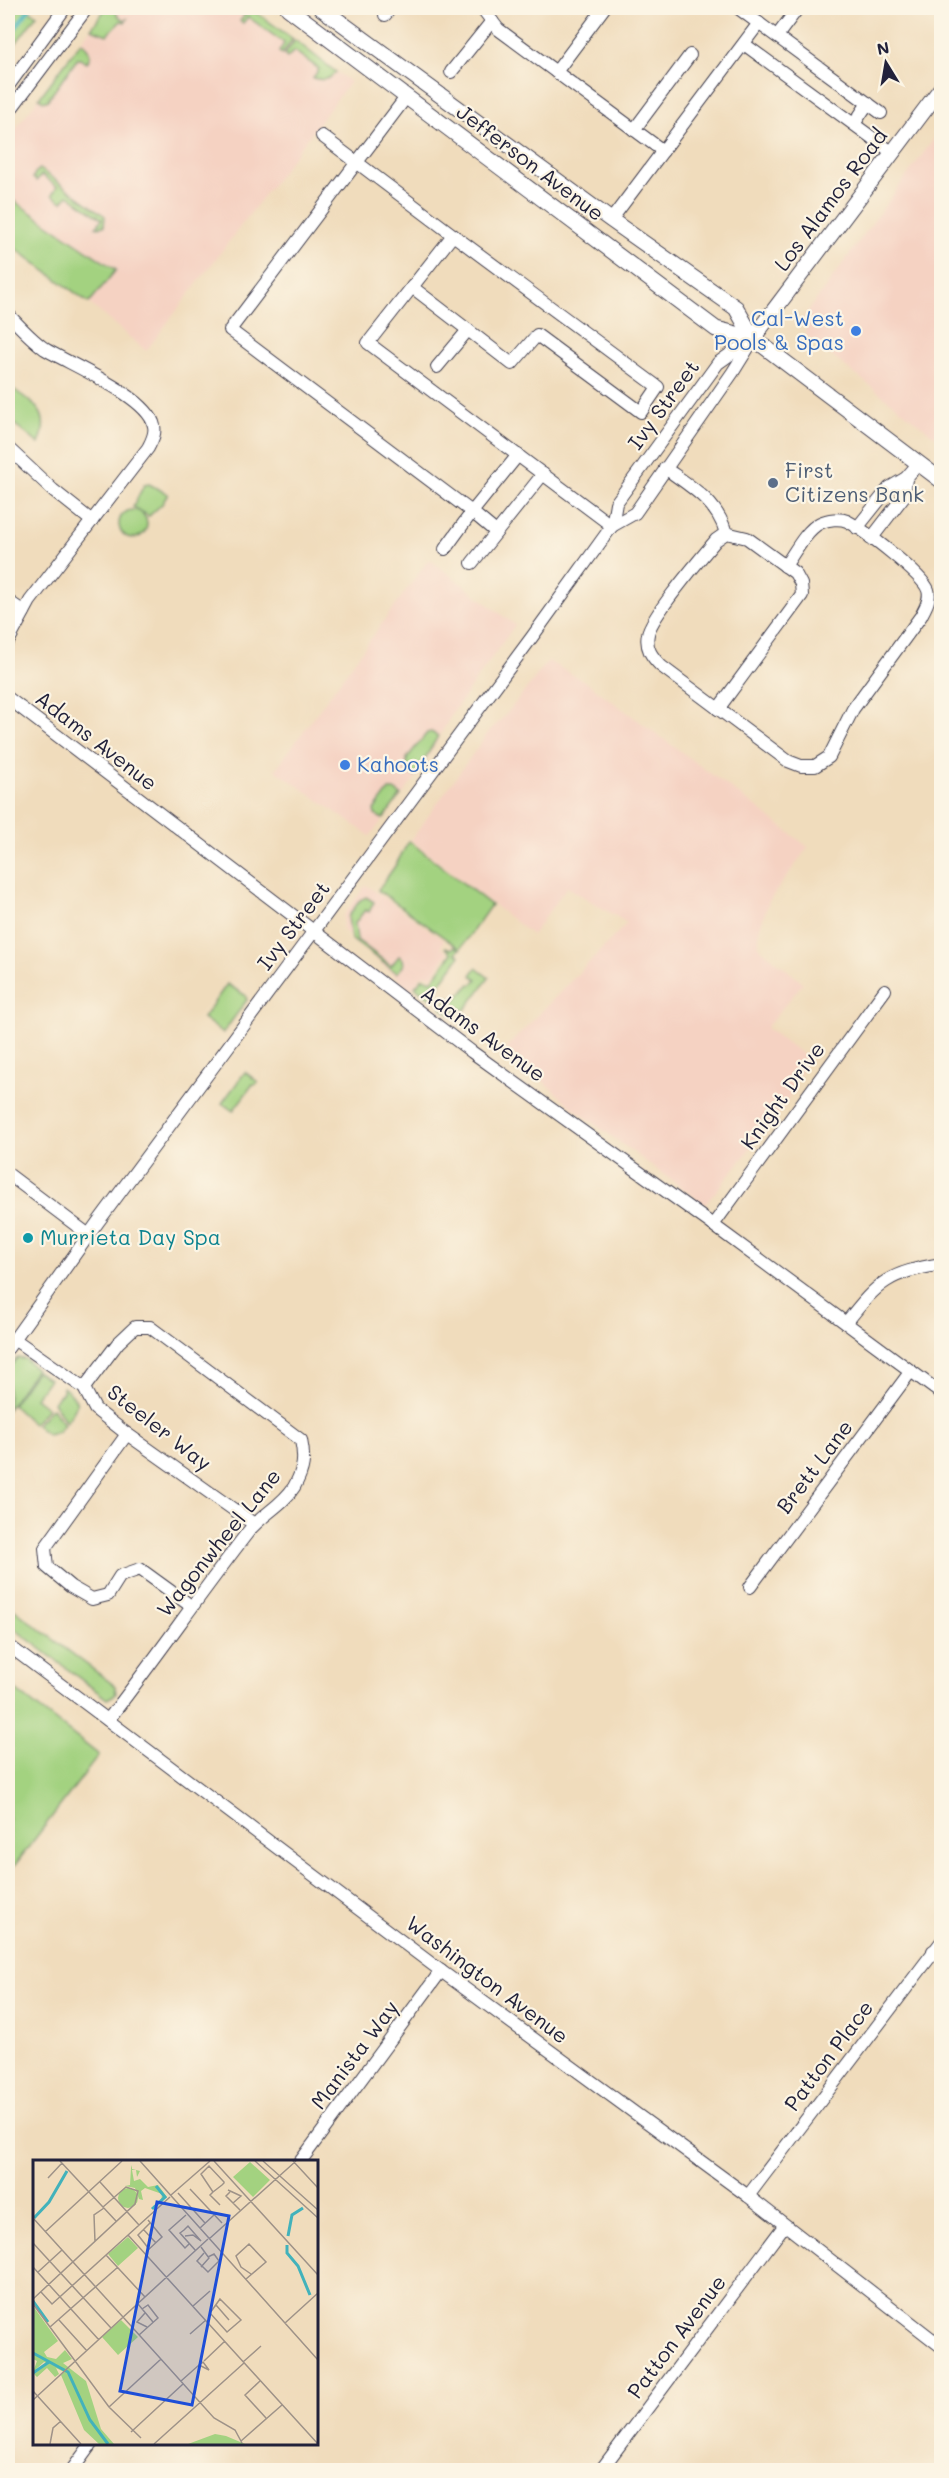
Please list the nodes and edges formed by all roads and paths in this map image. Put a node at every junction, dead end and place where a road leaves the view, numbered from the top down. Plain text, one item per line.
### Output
1 (64, 8) edge
2 (87, 8) edge
3 (288, 8) edge
4 (321, 8) edge
5 (482, 8) edge
6 (604, 8) edge
7 (738, 8) edge
8 (798, 8) edge
9 (492, 21) junction
10 (759, 23) junction
11 (777, 36) junction
12 (744, 44) junction
13 (690, 55) dead end
14 (353, 56) junction
15 (397, 65) junction
16 (451, 72) dead end
17 (556, 72) junction
18 (8, 86) edge
19 (942, 87) edge
20 (407, 96) junction
21 (868, 103) junction
22 (881, 112) dead end
23 (8, 113) edge
24 (854, 124) junction
25 (634, 130) junction
26 (322, 136) dead end
27 (663, 151) junction
28 (893, 153) junction
29 (356, 162) junction
30 (611, 220) junction
31 (453, 235) junction
32 (412, 288) junction
33 (8, 314) edge
34 (468, 330) junction
35 (753, 338) junction
36 (437, 367) dead end
37 (8, 448) edge
38 (518, 455) junction
39 (918, 464) junction
40 (665, 468) junction
41 (543, 474) junction
42 (906, 478) junction
43 (942, 481) edge
44 (472, 512) junction
45 (92, 521) junction
46 (612, 526) junction
47 (857, 528) junction
48 (496, 532) junction
49 (726, 533) junction
50 (871, 539) junction
51 (445, 549) dead end
52 (472, 562) dead end
53 (785, 566) junction
54 (8, 601) edge
55 (24, 612) junction
56 (8, 642) edge
57 (8, 698) edge
58 (718, 709) junction
59 (314, 932) junction
60 (885, 990) dead end
61 (8, 1174) edge
62 (713, 1225) junction
63 (89, 1235) junction
64 (942, 1264) edge
65 (846, 1323) junction
66 (11, 1344) edge
67 (911, 1371) junction
68 (84, 1388) junction
69 (942, 1394) edge
70 (127, 1434) junction
71 (254, 1524) junction
72 (750, 1587) dead end
73 (191, 1606) junction
74 (8, 1645) edge
75 (108, 1720) junction
76 (942, 1941) edge
77 (937, 1955) edge
78 (441, 1971) junction
79 (301, 2160) edge
80 (748, 2196) junction
81 (784, 2226) junction
82 (942, 2347) edge
83 (91, 2445) edge
84 (72, 2470) edge
85 (602, 2470) edge

1 - 18 street
2 - 23 street
3 - 14 main road, Jefferson Avenue
4 - 15 main road, Jefferson Avenue
5 - 9 street
6 - 17 street
7 - 10 street
8 - 11 street
9 - 16 street
9 - 17 street
10 - 11 street
10 - 12 street
11 - 21 street
12 - 24 street
12 - 27 street
13 - 25 street
14 - 15 main road
14 - 20 main road, Jefferson Avenue
15 - 30 main road, Jefferson Avenue
17 - 25 street
19 - 28 main road, Los Alamos Road
20 - 29 street
20 - 35 main road, Jefferson Avenue
21 - 22 street
21 - 24 street
24 - 28 street
25 - 27 street
26 - 29 street
27 - 30 street
28 - 35 main road, Los Alamos Road
29 - 31 street
29 - 44 street
30 - 35 main road, Jefferson Avenue
31 - 32 street
31 - 34 street
32 - 34 street
32 - 38 street
33 - 45 street
34 - 36 street
35 - 39 main road, Jefferson Avenue
35 - 40 street, Ivy Street
35 - 46 street, Ivy Street
37 - 45 street
38 - 41 street
38 - 44 street
39 - 42 street
39 - 43 main road, Jefferson Avenue
40 - 46 street, Ivy Street
40 - 49 street
41 - 46 street
41 - 48 street
42 - 47 street
42 - 50 street
44 - 48 street
44 - 51 street
45 - 55 street
46 - 59 street, Ivy Street
47 - 50 street
47 - 53 street
48 - 52 street
49 - 53 street
49 - 58 street
50 - 58 street
53 - 58 street
54 - 55 street
55 - 56 street
57 - 59 street, Adams Avenue
59 - 62 street, Adams Avenue
59 - 63 street, Ivy Street
60 - 62 street, Knight Drive
61 - 63 street
62 - 65 street, Adams Avenue
63 - 66 street, Ivy Street
64 - 65 street
65 - 67 street, Adams Avenue
66 - 68 street, Steeler Way
67 - 69 street, Adams Avenue
67 - 72 street, Brett Lane
68 - 70 street, Steeler Way
68 - 71 street, Wagonwheel Lane
70 - 71 street, Steeler Way
70 - 73 street
71 - 73 street, Wagonwheel Lane
73 - 75 street, Wagonwheel Lane
74 - 75 street, Washington Avenue
75 - 78 street, Washington Avenue
76 - 77 street, Patton Place
77 - 80 street, Patton Place
78 - 79 street, Manista Way
78 - 80 street, Washington Avenue
80 - 81 street, Washington Avenue
81 - 82 street, Washington Avenue
81 - 85 street, Patton Avenue
83 - 84 street

